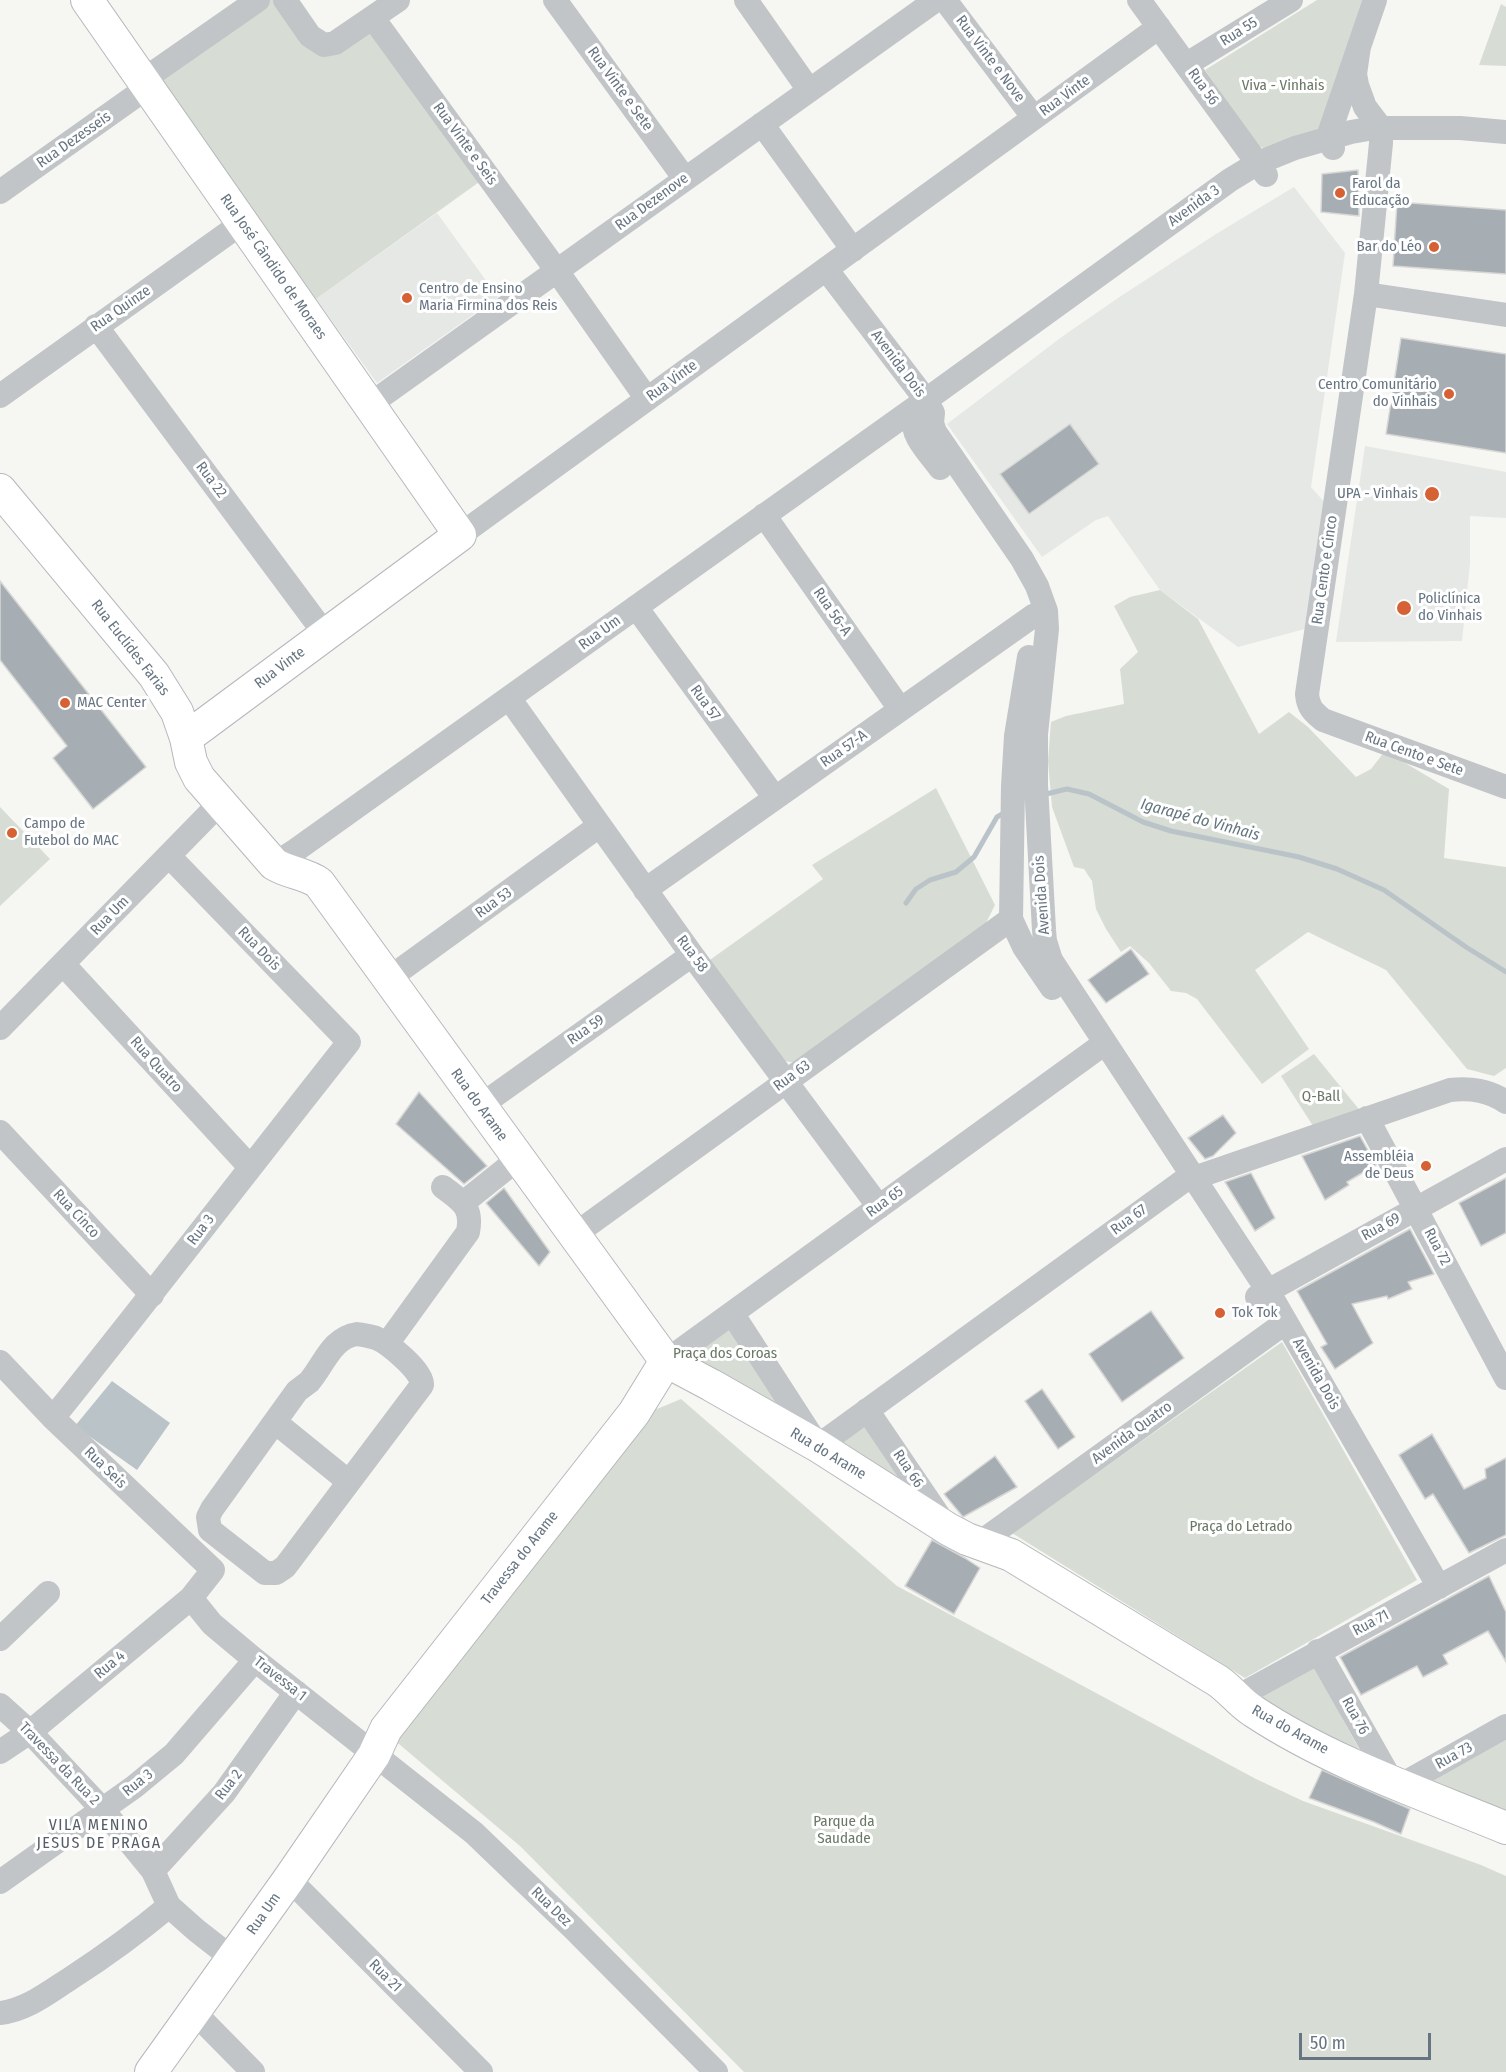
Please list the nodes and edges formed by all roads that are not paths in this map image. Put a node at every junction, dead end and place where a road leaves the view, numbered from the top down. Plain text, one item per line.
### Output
1 (87, 0) edge
2 (258, 0) edge
3 (285, 0) edge
4 (398, 0) edge
5 (555, 0) edge
6 (746, 0) edge
7 (936, 0) edge
8 (945, 0) edge
9 (1139, 0) edge
10 (1291, 0) edge
11 (1376, 0) edge
12 (373, 18) junction
13 (1159, 27) junction
14 (1359, 46) junction
15 (1186, 64) junction
16 (146, 84) junction
17 (810, 90) junction
18 (1034, 118) junction
19 (762, 124) junction
20 (1506, 132) edge
21 (1381, 136) junction
22 (1331, 144) junction
23 (1506, 144) edge
24 (1262, 169) junction
25 (685, 179) junction
26 (0, 192) edge
27 (242, 223) junction
28 (853, 250) junction
29 (826, 269) junction
30 (557, 271) junction
31 (1366, 294) junction
32 (1506, 315) edge
33 (96, 326) junction
34 (0, 396) edge
35 (646, 399) junction
36 (369, 405) junction
37 (926, 406) junction
38 (0, 489) edge
39 (764, 515) junction
40 (460, 535) junction
41 (636, 607) junction
42 (1039, 614) junction
43 (325, 634) junction
44 (509, 698) junction
45 (900, 709) junction
46 (1323, 720) joint
47 (186, 738) junction
48 (1024, 786) junction
49 (1506, 787) edge
50 (775, 798) junction
51 (220, 803) junction
52 (599, 826) junction
53 (169, 856) junction
54 (285, 857) junction
55 (319, 884) joint
56 (645, 890) junction
57 (1011, 919) junction
58 (692, 955) junction
59 (63, 964) junction
60 (388, 979) junction
61 (0, 1028) edge
62 (349, 1042) joint
63 (1100, 1047) junction
64 (787, 1080) junction
65 (1496, 1097) edge
66 (480, 1106) junction
67 (1366, 1118) junction
68 (0, 1132) edge
69 (518, 1159) junction
70 (1506, 1159) edge
71 (250, 1167) junction
72 (1188, 1180) junction
73 (443, 1187) dead end
74 (463, 1203) junction
75 (879, 1207) junction
76 (1416, 1208) junction
77 (574, 1235) junction
78 (1263, 1294) junction
79 (152, 1295) junction
80 (732, 1313) junction
81 (1281, 1326) junction
82 (387, 1344) junction
83 (666, 1361) junction
84 (0, 1362) edge
85 (1506, 1378) edge
86 (867, 1410) junction
87 (53, 1418) junction
88 (275, 1422) junction
89 (818, 1446) junction
90 (349, 1482) junction
91 (948, 1529) junction
92 (997, 1542) junction
93 (1506, 1550) edge
94 (213, 1570) joint
95 (1432, 1590) junction
96 (48, 1593) dead end
97 (191, 1598) junction
98 (0, 1639) edge
99 (1318, 1651) junction
100 (255, 1660) junction
101 (296, 1692) junction
102 (1237, 1697) junction
103 (0, 1705) edge
104 (1506, 1726) edge
105 (30, 1732) junction
106 (0, 1752) edge
107 (374, 1755) junction
108 (1396, 1783) junction
109 (103, 1810) junction
110 (1506, 1828) edge
111 (153, 1871) junction
112 (289, 1879) junction
113 (0, 1882) edge
114 (169, 1906) junction
115 (233, 1959) junction
116 (194, 2012) junction
117 (0, 2013) edge
118 (151, 2072) edge
119 (254, 2072) edge
120 (481, 2072) edge
121 (716, 2072) edge

1 - 16 main road, Rua José Cândido de Moraes
2 - 16 street, Rua Dezesseis
3 - 12 street
4 - 12 street
5 - 25 street, Rua Vinte e Sete
6 - 17 street
7 - 17 street, Rua Dezenove
8 - 18 street, Rua Vinte e Nove
9 - 13 street, Rua 56
10 - 15 street, Rua 55
11 - 14 street
12 - 30 street, Rua Vinte e Seis
13 - 15 street, Rua 56
13 - 18 street, Rua Vinte
14 - 21 street
14 - 22 street
15 - 24 street, Rua 56
16 - 26 street, Rua Dezesseis
16 - 27 main road, Rua José Cândido de Moraes
17 - 19 street, Rua Dezenove
18 - 28 street, Rua Vinte
19 - 25 street, Rua Dezenove
19 - 28 street
20 - 21 street, Avenida 3
21 - 22 street, Avenida 3
21 - 23 street, Avenida 3
21 - 31 street, Rua Cento e Cinco
22 - 24 street, Avenida 3
24 - 37 street, Avenida 3
25 - 30 street, Rua Dezenove
27 - 33 street, Rua Quinze
27 - 36 main road, Rua José Cândido de Moraes
28 - 29 street, Rua Vinte
29 - 35 street, Rua Vinte
29 - 37 street, Avenida Dois
30 - 35 street, Rua Vinte e Seis
30 - 36 street, Rua Dezenove
31 - 32 street
31 - 46 street, Rua Cento e Cinco
33 - 34 street, Rua Quinze
33 - 43 street, Rua 22
35 - 40 street, Rua Vinte
36 - 40 main road, Rua José Cândido de Moraes
37 - 39 street, Rua Um
37 - 42 street, Avenida Dois
38 - 47 main road, Rua Euclídes Farias
39 - 41 street, Rua Um
39 - 45 street, Rua 56-A
40 - 43 main road, Rua Vinte
41 - 44 street, Rua Um
41 - 50 street, Rua 57
42 - 45 street, Rua 57-A
42 - 48 street, Avenida Dois
43 - 47 main road, Rua Vinte
44 - 52 street, Rua 58
44 - 54 street, Rua Um
45 - 50 street, Rua 57-A
46 - 49 street, Rua Cento e Sete
47 - 51 main road, Rua Euclídes Farias
48 - 57 street, Avenida Dois
48 - 63 street, Avenida Dois
50 - 56 street, Rua 57-A
51 - 53 street, Rua Um
51 - 54 main road, Rua Euclídes Farias
52 - 56 street, Rua 58
52 - 60 street, Rua 53
53 - 59 street, Rua Um
53 - 62 street, Rua Dois
54 - 55 main road, Rua Euclídes Farias
55 - 60 main road, Rua do Arame
56 - 58 street, Rua 58
57 - 63 street, Avenida Dois
57 - 64 street, Rua 63
58 - 64 street, Rua 58
58 - 66 street, Rua 59
59 - 61 street, Rua Um
59 - 71 street, Rua Quatro
60 - 66 main road, Rua do Arame
62 - 71 street, Rua 3
63 - 72 street, Avenida Dois
63 - 75 street, Rua 65
64 - 75 street, Rua 58
64 - 77 street, Rua 63
65 - 67 street, Rua 67
66 - 69 main road, Rua do Arame
67 - 72 street, Rua 67
67 - 76 street, Rua 72
68 - 79 street, Rua Cinco
69 - 74 street
69 - 77 main road, Rua do Arame
70 - 76 street, Rua 69
71 - 79 street, Rua 3
72 - 78 street, Avenida Dois
72 - 86 street, Rua 67
73 - 74 street
74 - 82 street
75 - 80 street, Rua 65
76 - 78 street, Rua 69
76 - 85 street, Rua 72
77 - 83 main road, Rua do Arame
78 - 81 street, Avenida Dois
79 - 87 street, Rua 3
80 - 83 street, Rua 65
80 - 89 street
81 - 92 street, Avenida Quatro
81 - 95 street, Avenida Dois
82 - 88 street
82 - 90 street
83 - 89 main road, Rua do Arame
83 - 107 main road, Travessa do Arame
84 - 87 street, Rua Seis
86 - 89 street, Rua 67
86 - 91 street, Rua 66
87 - 94 street, Rua Seis
88 - 90 street
88 - 90 street
89 - 91 main road, Rua do Arame
91 - 92 main road, Rua do Arame
92 - 102 main road, Rua do Arame
93 - 95 street, Rua 71
94 - 97 street, Rua 4
95 - 99 street, Rua 71
96 - 98 street
97 - 100 street, Travessa 1
97 - 105 street, Rua 4
99 - 102 street, Rua 71
99 - 108 street, Rua 76
100 - 101 street, Travessa 1
100 - 109 street, Rua 3
101 - 107 street, Travessa 1
101 - 111 street, Rua 2
102 - 108 main road, Rua do Arame
103 - 105 street, Travessa da Rua 2
104 - 108 street, Rua 73
105 - 106 street, Rua 4
105 - 109 street, Travessa da Rua 2
107 - 112 main road, Rua Um
107 - 121 street, Rua Dez
108 - 110 main road, Rua do Arame
109 - 111 street, Travessa da Rua 2
109 - 113 street, Rua 3
111 - 114 street, Travessa da Rua 2
112 - 115 main road, Rua Um
112 - 120 street, Rua 21
114 - 115 street, Travessa da Rua 2
114 - 117 street
115 - 116 main road, Rua Um
116 - 118 main road, Rua Um
116 - 119 street

